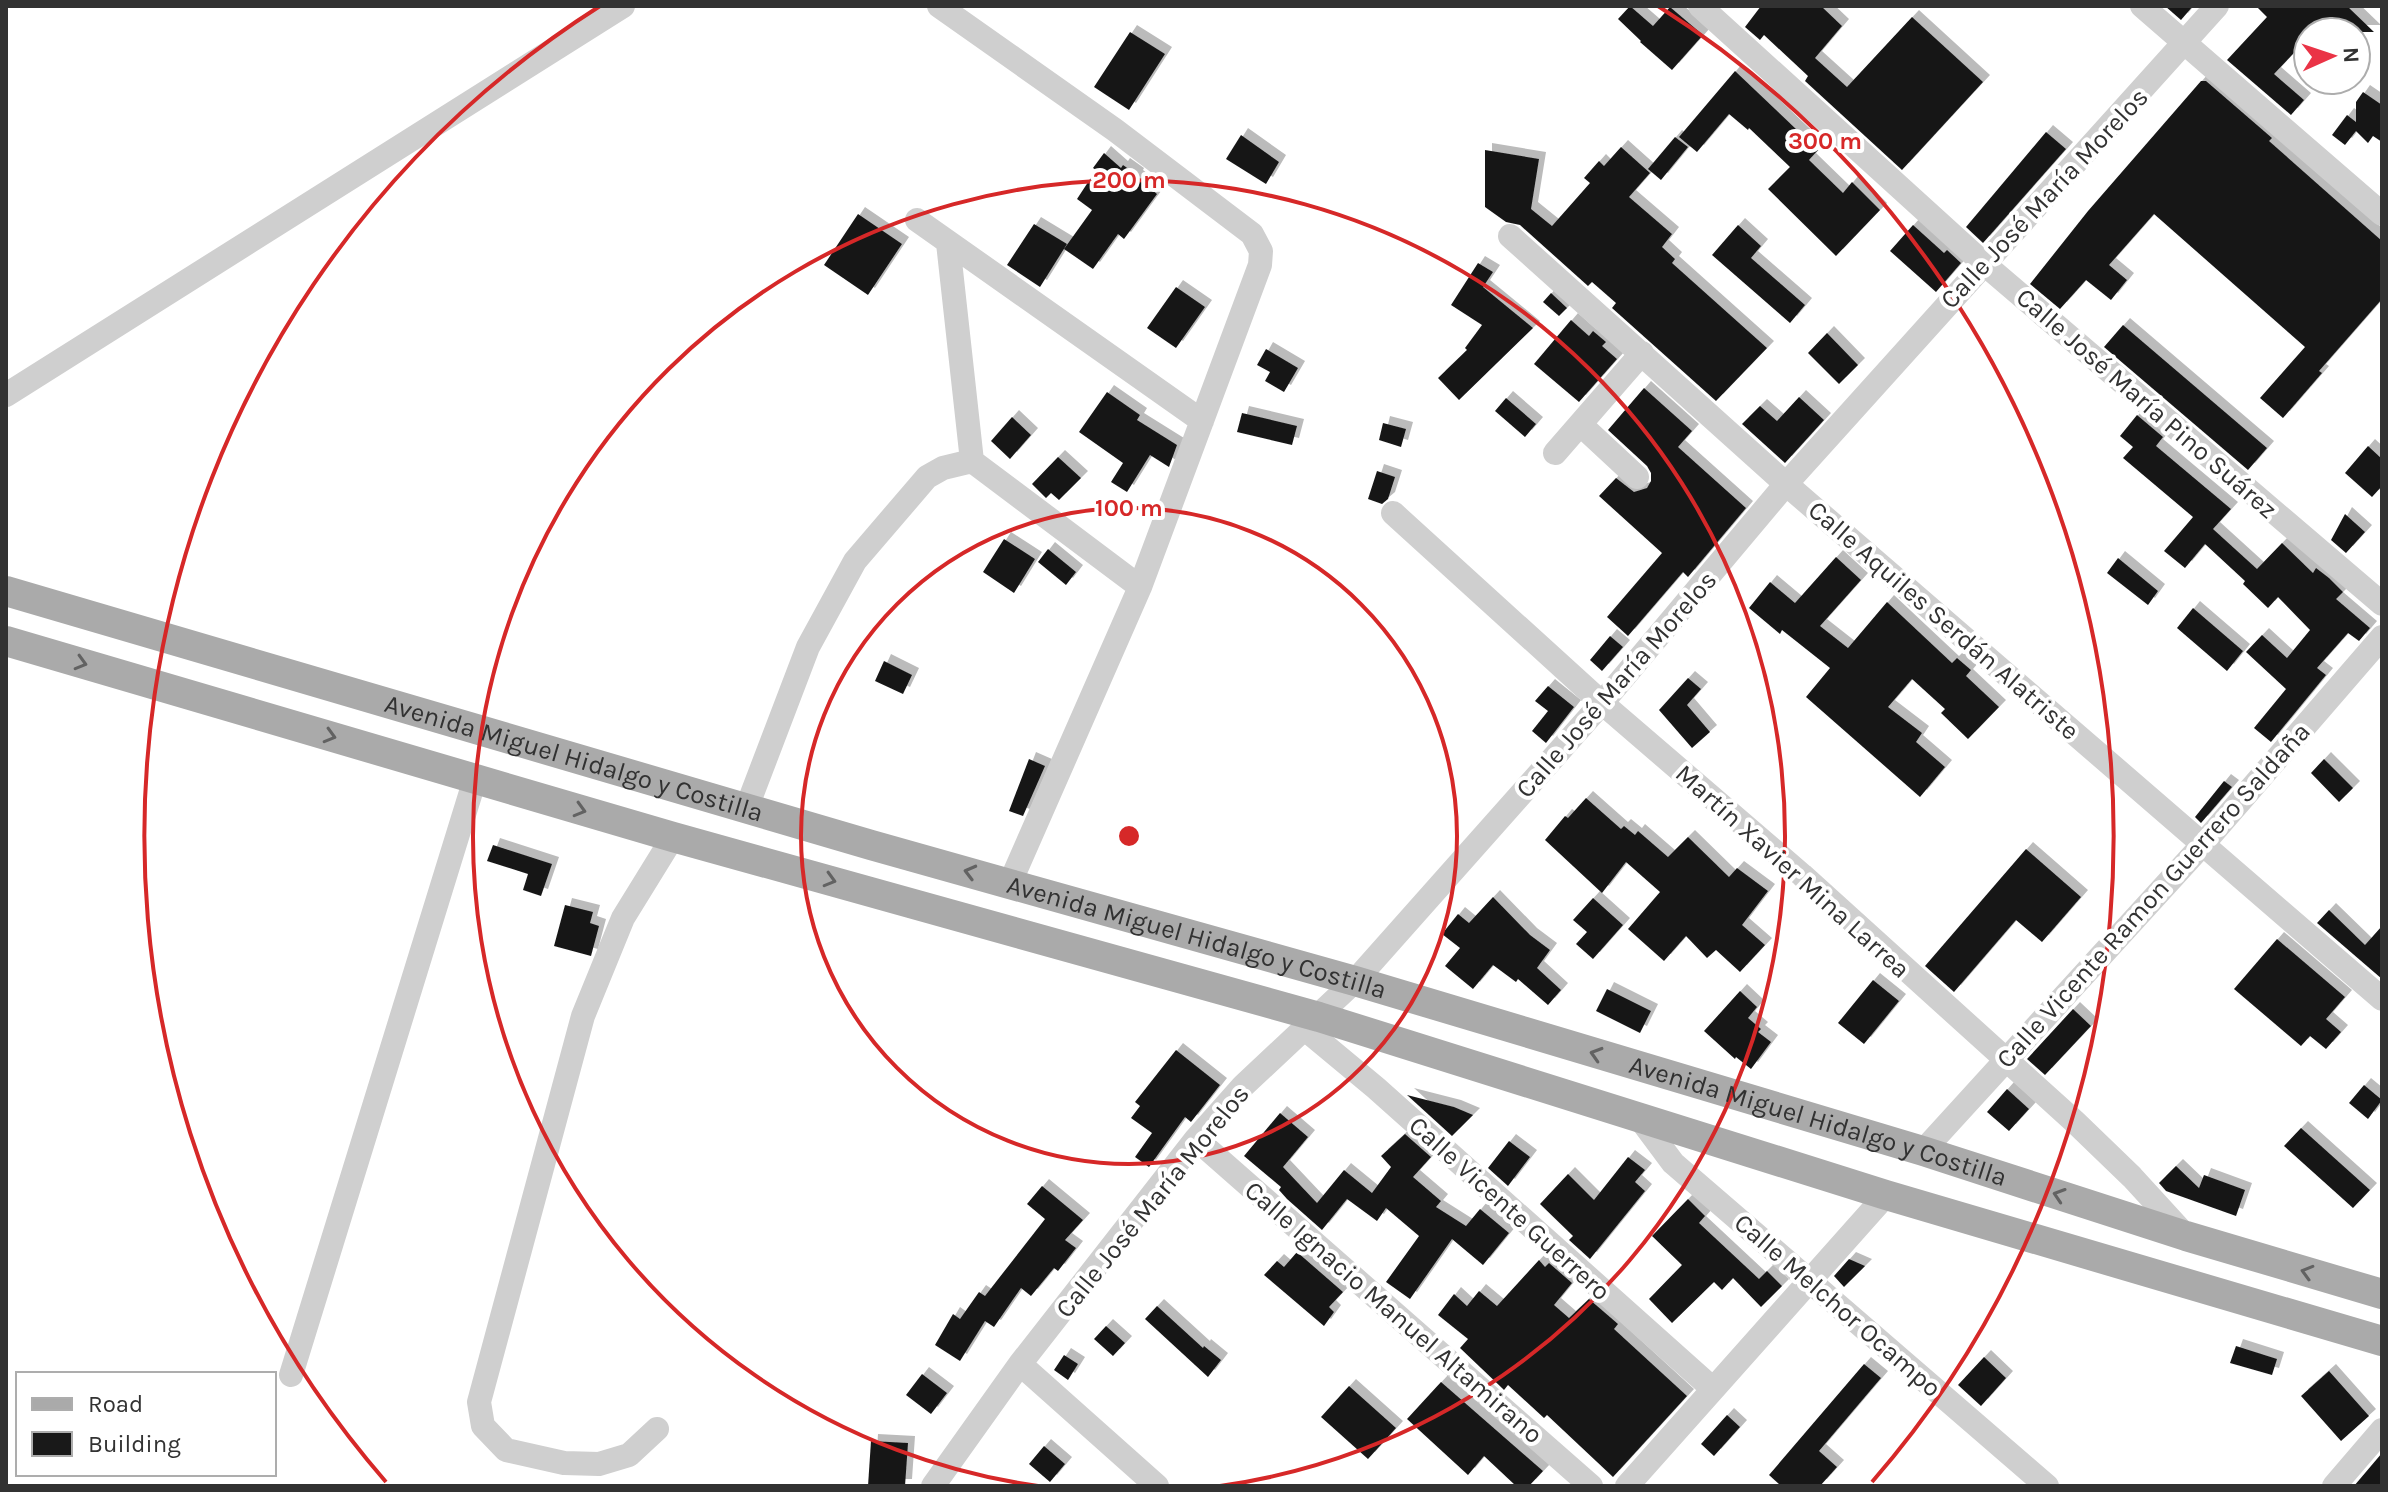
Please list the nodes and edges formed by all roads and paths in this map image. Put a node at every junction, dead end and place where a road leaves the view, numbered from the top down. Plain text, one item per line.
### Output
1 (623, 6) edge
2 (939, 6) edge
3 (1700, 6) edge
4 (2142, 6) edge
5 (2217, 6) edge
6 (2186, 43) junction
7 (2382, 214) edge
8 (917, 220) dead end
9 (1510, 236) dead end
10 (948, 243) junction
11 (1983, 263) junction
12 (1642, 353) junction
13 (6, 395) edge
14 (1202, 421) junction
15 (1581, 425) junction
16 (1555, 453) dead end
17 (972, 461) junction
18 (1637, 477) dead end
19 (1786, 484) junction
20 (1393, 513) dead end
21 (1140, 587) junction
22 (6, 591) edge
23 (2382, 604) edge
24 (2382, 637) edge
25 (6, 641) edge
26 (1602, 703) junction
27 (475, 779) junction
28 (747, 807) junction
29 (673, 837) junction
30 (2204, 843) junction
31 (1010, 883) junction
32 (1355, 981) junction
33 (2382, 999) edge
34 (1312, 1023) junction
35 (2005, 1060) junction
36 (1638, 1116) junction
37 (1196, 1139) junction
38 (1923, 1151) junction
39 (1886, 1195) junction
40 (2186, 1236) junction
41 (1811, 1280) junction
42 (2382, 1294) edge
43 (2382, 1341) edge
44 (1020, 1364) junction
45 (291, 1375) dead end
46 (1713, 1389) junction
47 (657, 1429) dead end
48 (2382, 1430) edge
49 (933, 1486) edge
50 (1157, 1486) edge
51 (1591, 1486) edge
52 (1627, 1486) edge
53 (2047, 1486) edge
54 (2334, 1486) edge

1 - 13 street
2 - 14 street
3 - 11 street, Calle José María Pino Suárez
4 - 6 street
5 - 6 street, Calle José María Morelos
6 - 7 street
6 - 11 street, Calle José María Morelos
8 - 10 street
9 - 12 street, Calle Aquiles Serdán Alatriste
10 - 14 street
10 - 17 street
11 - 19 street, Calle José María Morelos
11 - 23 street, Calle José María Pino Suárez
12 - 15 street
12 - 19 street, Calle Aquiles Serdán Alatriste
14 - 21 street
15 - 16 street
15 - 18 street
17 - 21 street
17 - 28 street
19 - 26 street, Calle José María Morelos
19 - 30 street, Calle Aquiles Serdán Alatriste
20 - 26 street, Martín Xavier Mina Larrea
21 - 31 street
22 - 28 main road, Avenida Miguel Hidalgo y Costilla
24 - 30 street, Calle Vicente Ramon Guerrero Saldaña
25 -> 27 main road, Avenida Miguel Hidalgo y Costilla
26 - 32 street, Calle José María Morelos
26 - 35 street, Martín Xavier Mina Larrea
27 -> 29 main road, Avenida Miguel Hidalgo y Costilla
27 - 45 street
31 -> 28 main road, Avenida Miguel Hidalgo y Costilla
29 -> 34 main road, Avenida Miguel Hidalgo y Costilla
29 - 47 street
30 - 33 street, Calle Aquiles Serdán Alatriste
30 - 35 street, Calle Vicente Ramon Guerrero Saldaña
31 - 32 main road, Avenida Miguel Hidalgo y Costilla
32 - 34 street, Calle José María Morelos
38 -> 32 main road, Avenida Miguel Hidalgo y Costilla
34 - 36 main road, Avenida Miguel Hidalgo y Costilla
34 - 37 street, Calle José María Morelos
34 - 46 street, Calle Vicente Guerrero
35 - 38 street, Calle Vicente Ramon Guerrero Saldaña
35 - 40 street, Martín Xavier Mina Larrea
36 - 39 main road, Avenida Miguel Hidalgo y Costilla
36 - 41 street, Calle Melchor Ocampo
37 - 44 street, Calle José María Morelos
37 - 51 street, Calle Ignacio Manuel Altamirano
40 -> 38 main road, Avenida Miguel Hidalgo y Costilla
39 - 41 street
39 - 43 main road, Avenida Miguel Hidalgo y Costilla
42 -> 40 main road, Avenida Miguel Hidalgo y Costilla
41 - 46 street
41 - 53 street, Calle Melchor Ocampo
44 - 49 street, Calle José María Morelos
44 - 50 street
46 - 52 street
48 - 54 street

